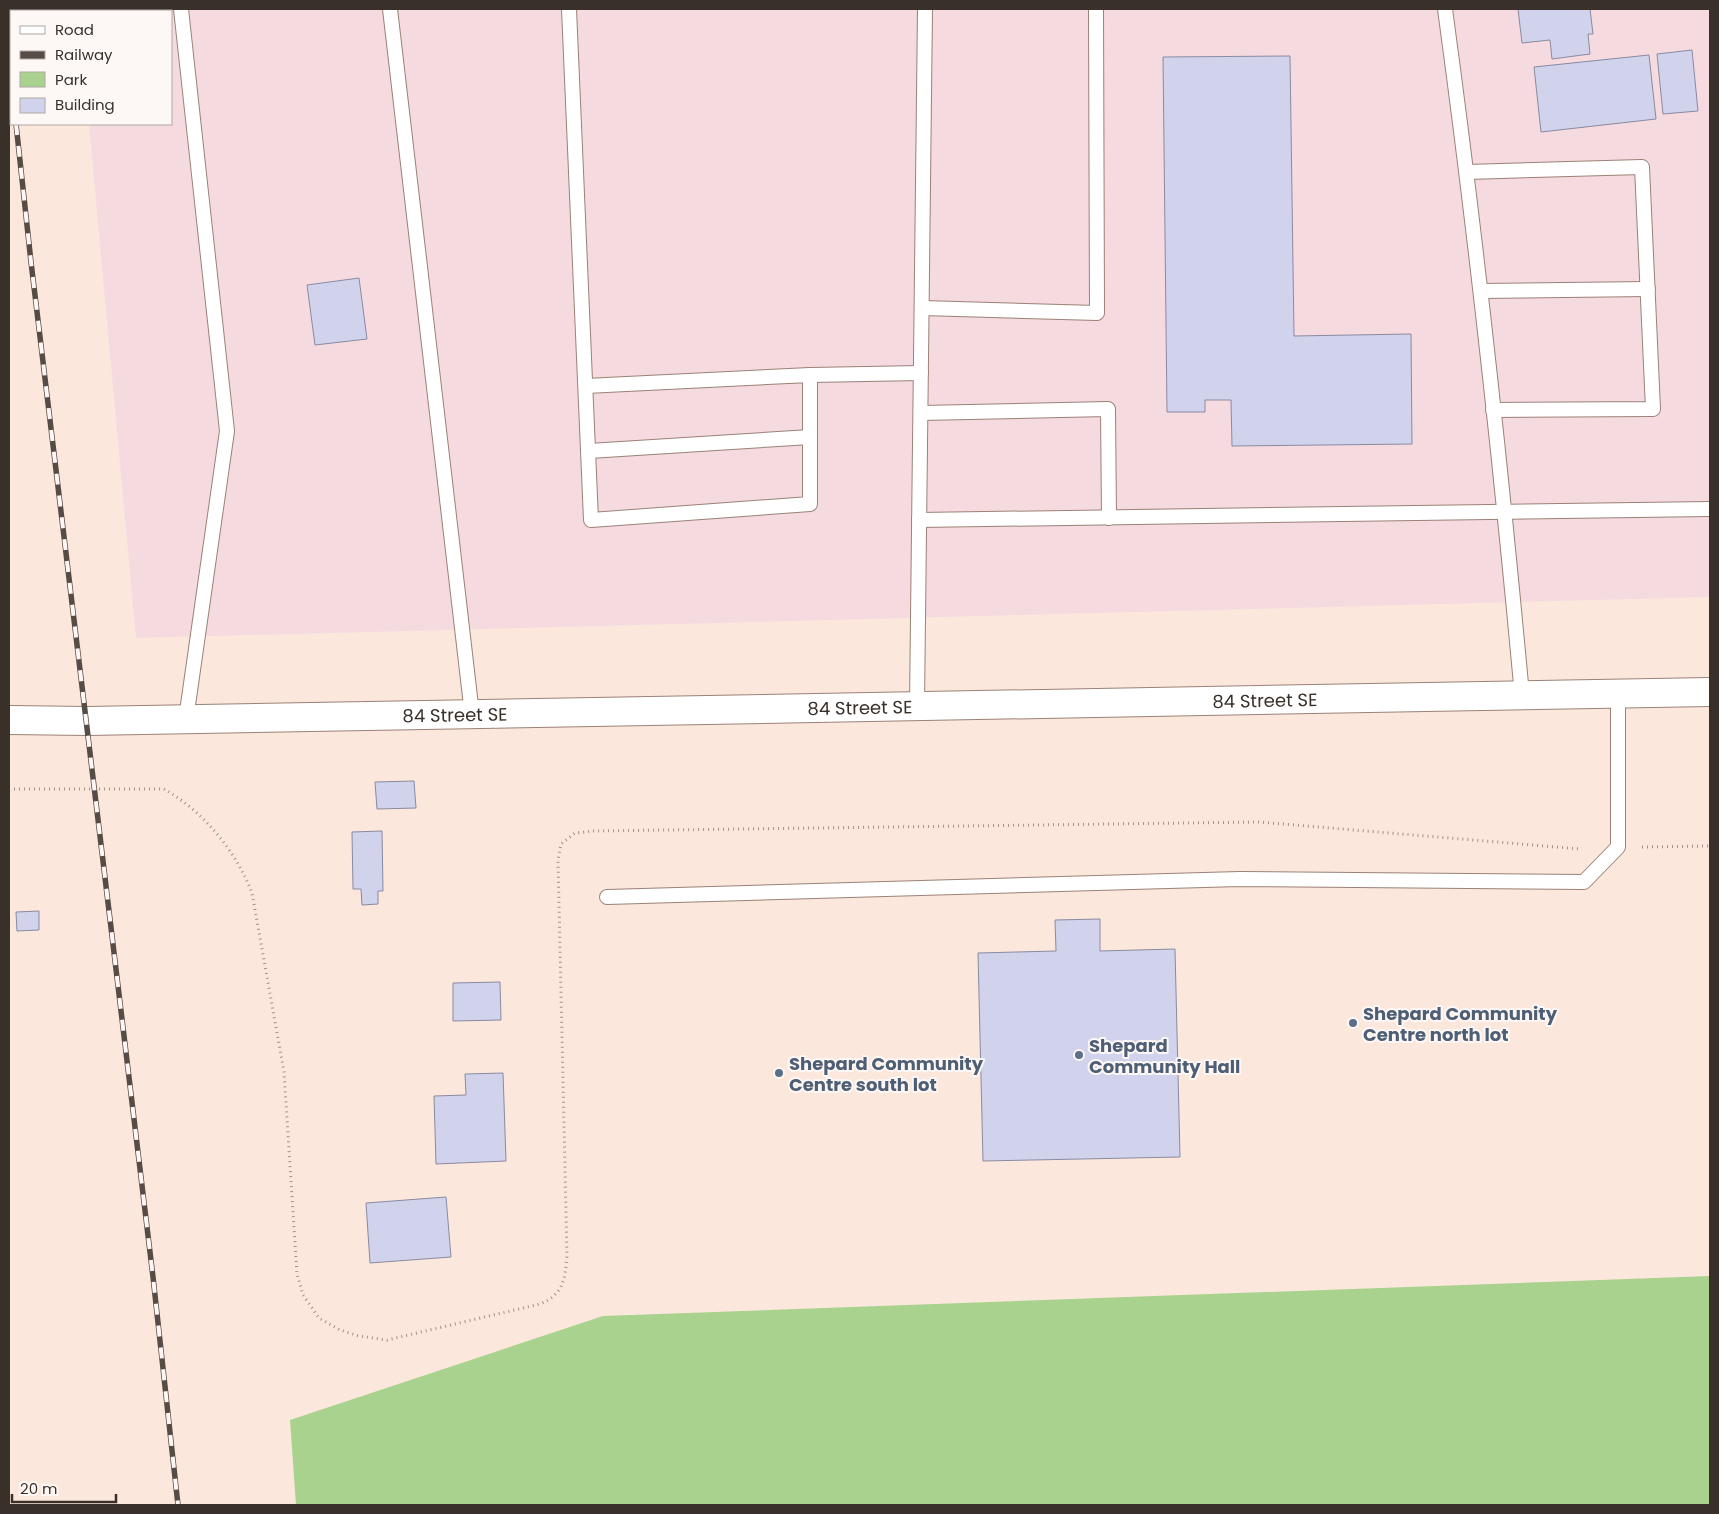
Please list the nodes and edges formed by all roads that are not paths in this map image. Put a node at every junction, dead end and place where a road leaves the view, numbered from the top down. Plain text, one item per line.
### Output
1 (181, 9) edge
2 (390, 9) edge
3 (569, 9) edge
4 (925, 9) edge
5 (1096, 9) edge
6 (1445, 9) edge
7 (1467, 172) junction
8 (1648, 289) junction
9 (1481, 291) junction
10 (922, 308) junction
11 (922, 373) junction
12 (810, 375) junction
13 (586, 386) junction
14 (1493, 410) junction
15 (921, 413) junction
16 (810, 437) junction
17 (589, 451) junction
18 (1710, 509) edge
19 (1505, 513) junction
20 (1109, 518) junction
21 (919, 520) junction
22 (1710, 692) edge
23 (1618, 693) junction
24 (1522, 695) junction
25 (917, 706) junction
26 (472, 714) junction
27 (186, 719) junction
28 (9, 720) edge
29 (607, 897) dead end

1 - 27 lane
2 - 26 lane
3 - 13 lane
4 - 10 lane
5 - 10 lane
6 - 7 lane
7 - 8 lane
7 - 9 lane
8 - 9 lane
8 - 14 lane
9 - 14 lane
10 - 11 lane
11 - 12 lane
11 - 15 lane
12 - 13 lane
12 - 16 lane
13 - 17 lane
14 - 19 lane
15 - 20 lane
15 - 21 lane
16 - 17 lane
16 - 17 lane
18 - 19 lane
19 - 20 lane
19 - 24 lane
20 - 21 lane
21 - 25 lane
22 - 23 street, 84 Street SE
23 - 24 street, 84 Street SE
23 - 29 lane
24 - 25 street, 84 Street SE
25 - 26 street, 84 Street SE
26 - 27 street, 84 Street SE
27 - 28 street, 84 Street SE

